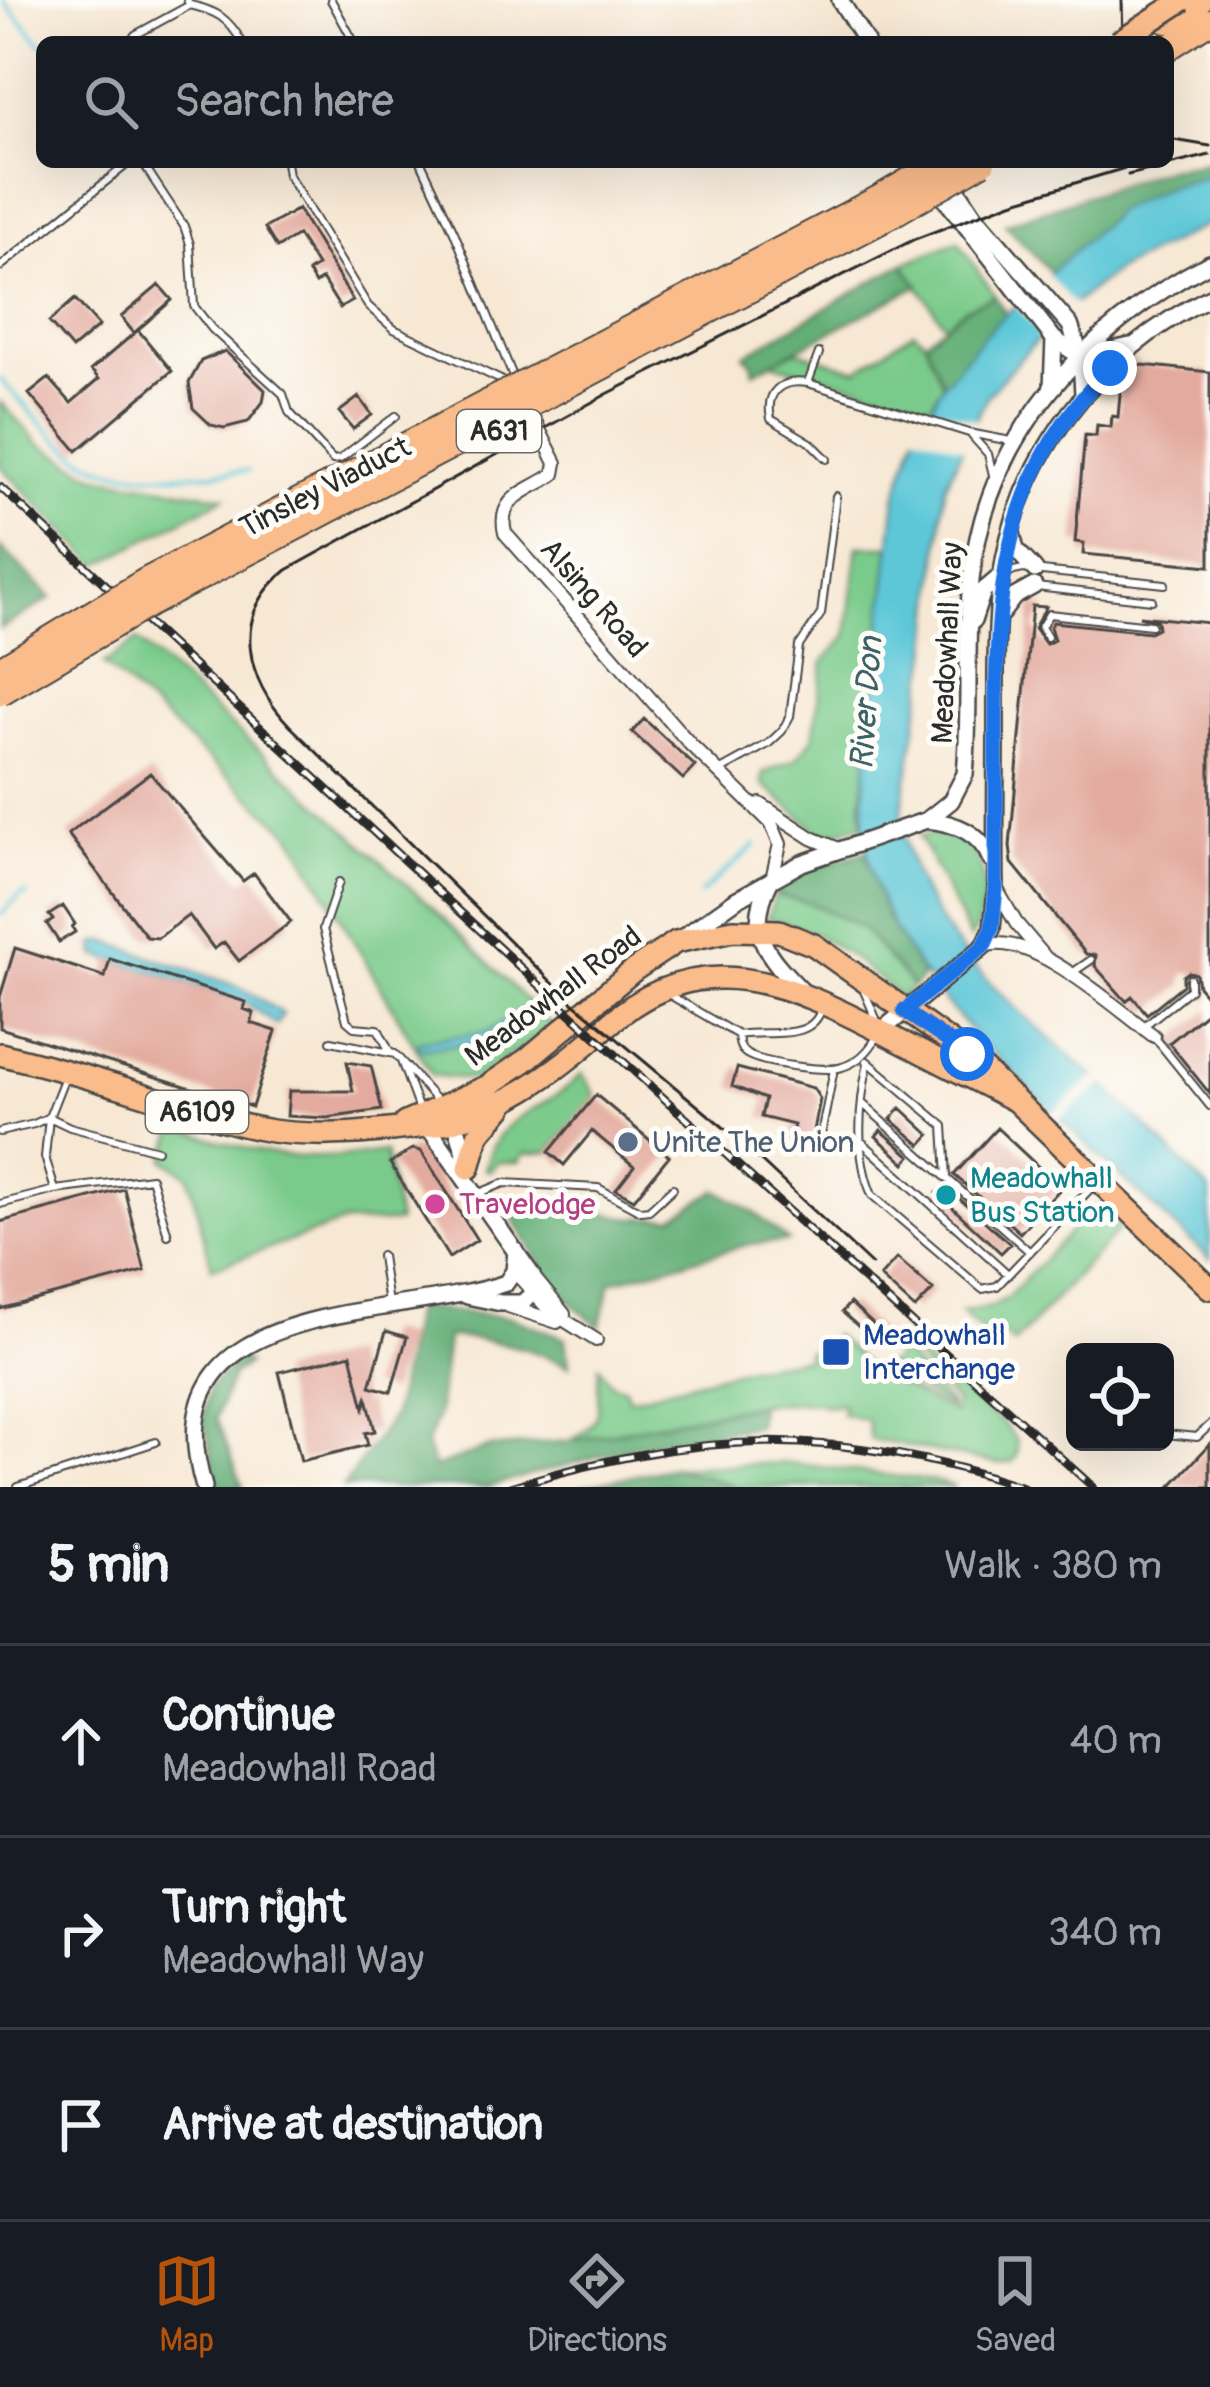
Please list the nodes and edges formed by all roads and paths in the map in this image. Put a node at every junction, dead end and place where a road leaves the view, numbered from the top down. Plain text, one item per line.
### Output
1 (331, 0) edge
2 (840, 0) edge
3 (1183, 0) edge
4 (188, 3) edge
5 (1205, 11) edge
6 (134, 36) edge
7 (238, 36) edge
8 (351, 36) edge
9 (854, 36) edge
10 (862, 36) edge
11 (1127, 36) edge
12 (1149, 36) edge
13 (1167, 36) edge
14 (1174, 42) edge
15 (123, 168) edge
16 (146, 168) edge
17 (287, 168) edge
18 (424, 168) edge
19 (910, 168) edge
20 (925, 168) edge
21 (929, 168) edge
22 (943, 168) edge
23 (973, 168) edge
24 (988, 168) edge
25 (1210, 263) edge
26 (0, 267) edge
27 (1210, 274) edge
28 (1177, 282) junction
29 (1210, 297) edge
30 (1201, 307) edge
31 (1066, 321) junction
32 (1105, 331) junction
33 (1052, 335) junction
34 (1133, 346) junction
35 (819, 353) dead end
36 (1081, 357) junction
37 (808, 383) junction
38 (1052, 387) junction
39 (518, 388) junction
40 (1083, 394) junction
41 (396, 416) dead end
42 (969, 434) junction
43 (1014, 443) junction
44 (827, 459) dead end
45 (1036, 468) junction
46 (995, 484) junction
47 (836, 496) dead end
48 (1011, 530) junction
49 (979, 536) junction
50 (1002, 574) junction
51 (1034, 578) junction
52 (1165, 584) dead end
53 (1152, 600) dead end
54 (998, 619) junction
55 (1151, 625) dead end
56 (969, 629) junction
57 (1047, 637) dead end
58 (0, 658) edge
59 (0, 669) edge
60 (0, 697) edge
61 (719, 771) junction
62 (744, 794) junction
63 (927, 820) junction
64 (836, 848) junction
65 (994, 868) junction
66 (772, 879) junction
67 (339, 882) dead end
68 (996, 889) junction
69 (759, 929) junction
70 (676, 942) junction
71 (984, 946) junction
72 (1047, 959) junction
73 (1091, 960) dead end
74 (853, 973) junction
75 (1069, 974) junction
76 (1190, 979) dead end
77 (660, 991) junction
78 (811, 996) junction
79 (904, 1011) junction
80 (881, 1031) junction
81 (1148, 1032) junction
82 (738, 1035) junction
83 (331, 1041) dead end
84 (390, 1052) junction
85 (0, 1054) edge
86 (400, 1057) junction
87 (866, 1059) junction
88 (834, 1069) junction
89 (67, 1071) junction
90 (516, 1094) junction
91 (1014, 1100) junction
92 (862, 1103) junction
93 (1210, 1106) edge
94 (435, 1116) junction
95 (49, 1117) junction
96 (0, 1132) edge
97 (821, 1135) dead end
98 (861, 1141) junction
99 (157, 1150) dead end
100 (469, 1168) junction
101 (947, 1177) junction
102 (1098, 1181) junction
103 (673, 1189) dead end
104 (55, 1190) junction
105 (477, 1194) junction
106 (0, 1204) edge
107 (168, 1235) dead end
108 (517, 1251) junction
109 (1030, 1252) junction
110 (381, 1256) dead end
111 (514, 1271) junction
112 (1008, 1274) junction
113 (1210, 1288) edge
114 (490, 1289) junction
115 (458, 1295) junction
116 (540, 1296) junction
117 (388, 1304) junction
118 (501, 1304) junction
119 (570, 1326) junction
120 (596, 1340) dead end
121 (1210, 1425) edge
122 (1174, 1435) edge
123 (156, 1442) dead end
124 (18, 1487) edge
125 (204, 1487) edge

1 - 8 lane
2 - 9 street
2 - 10 street
3 - 11 main road, bridge
4 - 6 lane
4 - 7 lane
5 - 12 highway
5 - 13 lane
5 - 14 highway
15 - 26 lane
16 - 41 lane
17 - 39 lane
18 - 39 lane, Alsing Road
19 - 58 main road, Tinsley Viaduct / A631, bridge
20 - 33 street
21 - 59 highway, Tinsley Viaduct, bridge
22 - 31 street
23 - 60 highway, Tinsley Viaduct, bridge
24 - 60 main road, Tinsley Viaduct / A631, bridge
25 - 28 street, Meadowhall Way
27 - 28 street
28 - 32 street, Meadowhall Way
29 - 30 street, Meadowhall Way
30 - 34 street, Meadowhall Way
31 - 32 street
31 - 36 street
32 - 36 street, Meadowhall Way
33 - 36 street
33 - 38 street
34 - 36 street
34 - 40 street, Meadowhall Way
35 - 37 lane
36 - 38 street, Meadowhall Way
36 - 40 street
37 - 42 lane
37 - 44 lane
38 - 43 street, Meadowhall Way
39 - 61 street, Alsing Road
40 - 45 street, Meadowhall Way
42 - 43 lane
42 - 46 lane
43 - 45 street
43 - 46 street, Meadowhall Way
45 - 48 street, Meadowhall Way
46 - 49 street, Meadowhall Way
47 - 61 lane
48 - 50 street, Meadowhall Way
48 - 51 street
49 - 50 street
49 - 56 street, Meadowhall Way
50 - 51 lane
50 - 51 lane
50 - 54 street, Meadowhall Way
50 - 56 street
51 - 52 lane
51 - 53 lane
51 - 54 street
54 - 65 street, Meadowhall Way
55 - 57 lane
56 - 63 street, Meadowhall Way
61 - 62 street, Alsing Road
62 - 64 street, Alsing Road
62 - 66 street, Alsing Road
63 - 64 street
63 - 65 street
64 - 66 street
65 - 68 street, Meadowhall Way
66 - 69 street
66 - 70 street, Meadowhall Road
67 - 84 lane
68 - 71 street, Meadowhall Way
68 - 72 street
69 - 70 main road, Meadowhall Road / A6109
69 - 74 main road, Meadowhall Road / A6109
69 - 78 street, Meadowhall Road
70 - 94 main road, Meadowhall Road / A6109
71 - 72 street
71 - 79 street
72 - 75 street
73 - 75 lane
74 - 79 main road, Meadowhall Road / A6109
74 - 80 lane
75 - 81 street
76 - 81 lane
77 - 78 main road, Meadowhall Road / A6109
77 - 82 lane
77 - 90 main road, Meadowhall Road / A6109
78 - 80 main road, Meadowhall Road / A6109
78 - 82 lane
79 - 80 street
79 - 91 main road, Meadowhall Road / A6109
80 - 87 lane
80 - 91 main road, Meadowhall Road / A6109
81 - 93 lane
82 - 88 lane
83 - 84 lane
84 - 86 lane
85 - 89 main road, Meadowhall Road / A6109
86 - 94 lane
86 - 94 lane
87 - 88 lane
87 - 92 lane
87 - 101 lane
88 - 97 lane
89 - 94 main road, Meadowhall Road / A6109
89 - 95 lane
90 - 94 main road, Meadowhall Road / A6109
90 - 100 main road
91 - 102 main road, Meadowhall Road / A6109
92 - 98 lane
92 - 101 lane
94 - 100 street
94 - 105 street
95 - 96 lane
95 - 99 lane
95 - 104 lane
98 - 112 lane
98 - 112 lane
100 - 105 street
101 - 109 lane
102 - 109 lane
102 - 113 main road, Meadowhall Road / A6109
103 - 105 lane
104 - 106 lane
104 - 107 lane
105 - 108 street
108 - 111 street
108 - 116 street
109 - 112 lane
110 - 117 lane
111 - 114 street
111 - 116 street
114 - 115 street
114 - 116 street
115 - 117 street
115 - 118 street
116 - 118 street
116 - 119 street
117 - 125 street
118 - 119 street
119 - 120 street
121 - 122 lane
123 - 124 lane

